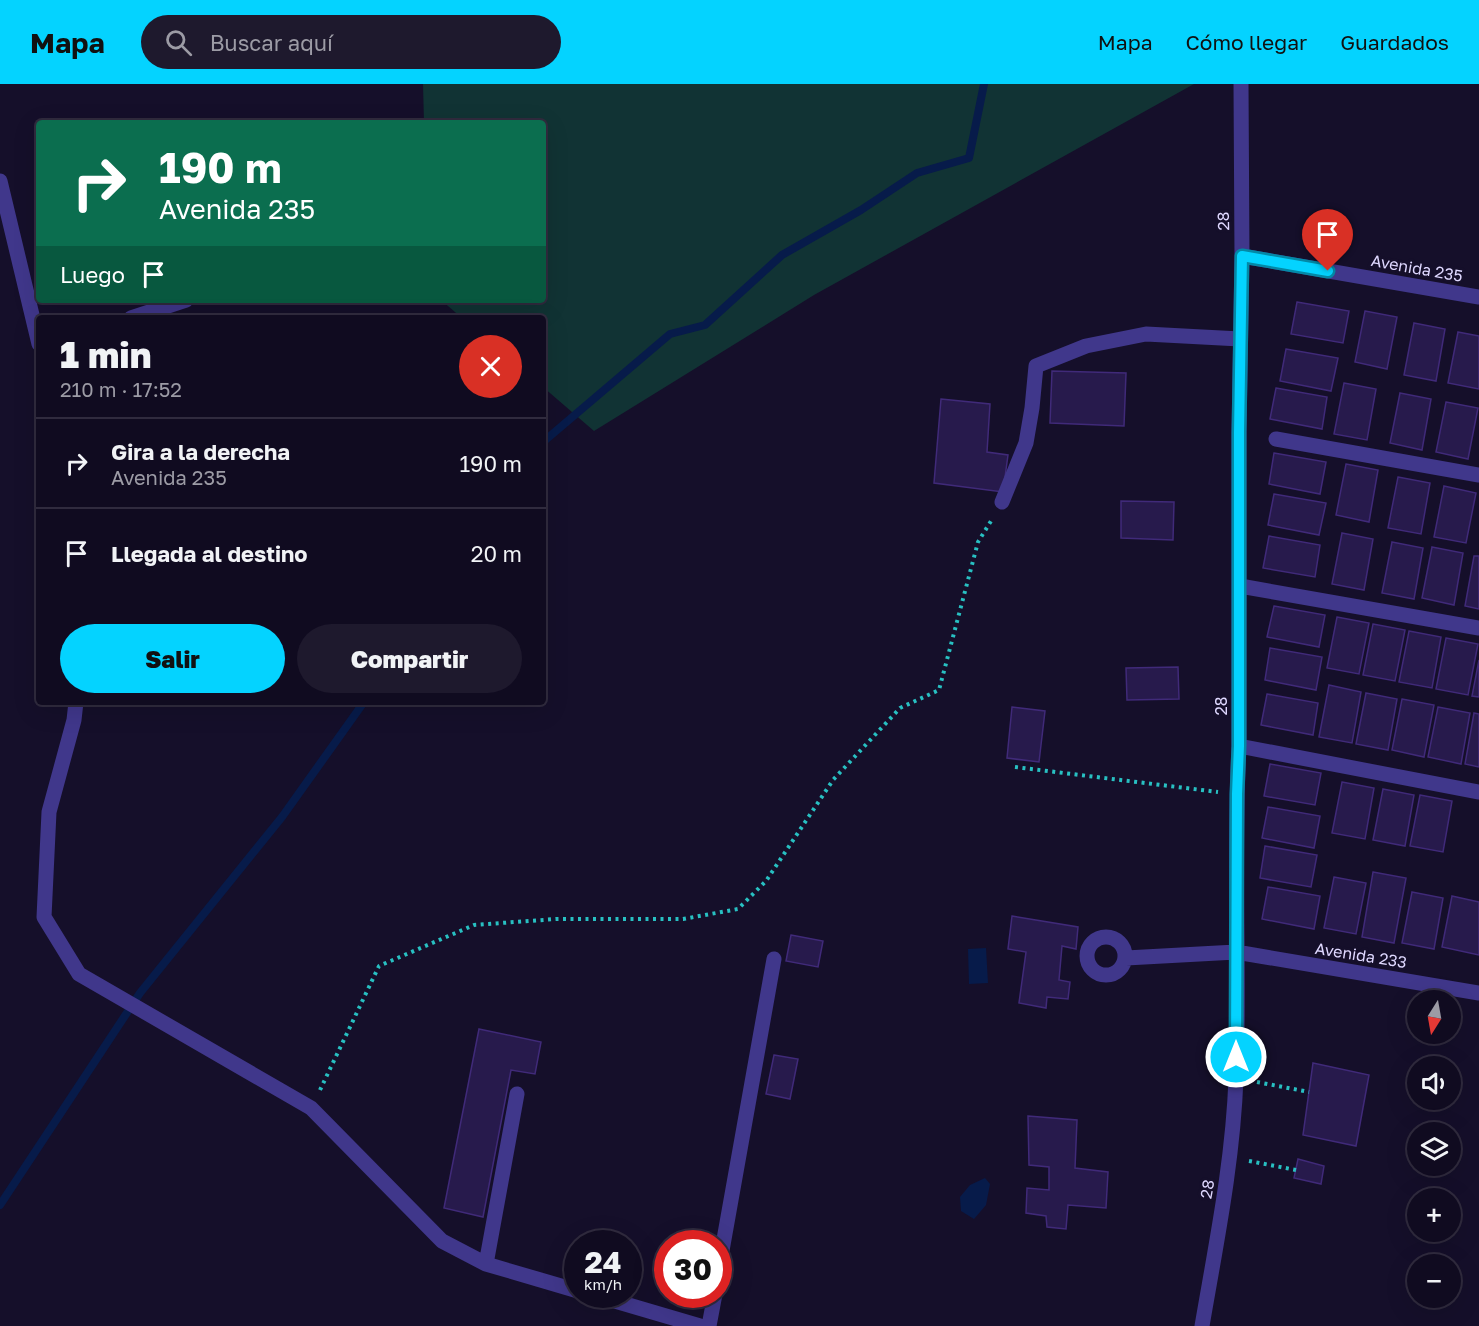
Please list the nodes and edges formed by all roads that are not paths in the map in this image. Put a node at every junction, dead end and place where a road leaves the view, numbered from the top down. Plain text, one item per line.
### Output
1 (1241, 84) edge
2 (0, 182) edge
3 (1242, 256) junction
4 (1479, 297) edge
5 (177, 303) edge
6 (140, 315) edge
7 (36, 332) edge
8 (1240, 339) junction
9 (1276, 439) dead end
10 (1479, 475) edge
11 (1002, 502) road end
12 (1240, 586) junction
13 (1479, 628) edge
14 (76, 705) edge
15 (1239, 746) junction
16 (1478, 792) edge
17 (1236, 952) junction
18 (1126, 958) dead end
19 (774, 959) dead end
20 (1479, 993) edge
21 (517, 1094) dead end
22 (726, 1230) edge
23 (486, 1264) junction
24 (564, 1287) edge
25 (639, 1308) edge
26 (712, 1308) edge
27 (700, 1326) edge
28 (709, 1326) edge
29 (1202, 1326) edge

1 - 3 street, 28
2 - 7 street
3 - 4 street, Avenida 235
3 - 8 street, 28
5 - 6 street
8 - 11 street
8 - 12 street, 28
9 - 10 street
12 - 13 street
12 - 15 street, 28
14 - 23 street
15 - 16 street
15 - 17 street, 28
17 - 18 street, Avenida 233
17 - 20 street, Avenida 233
17 - 29 street, 28
19 - 22 street
21 - 23 street
23 - 24 street
25 - 27 street
26 - 28 street

